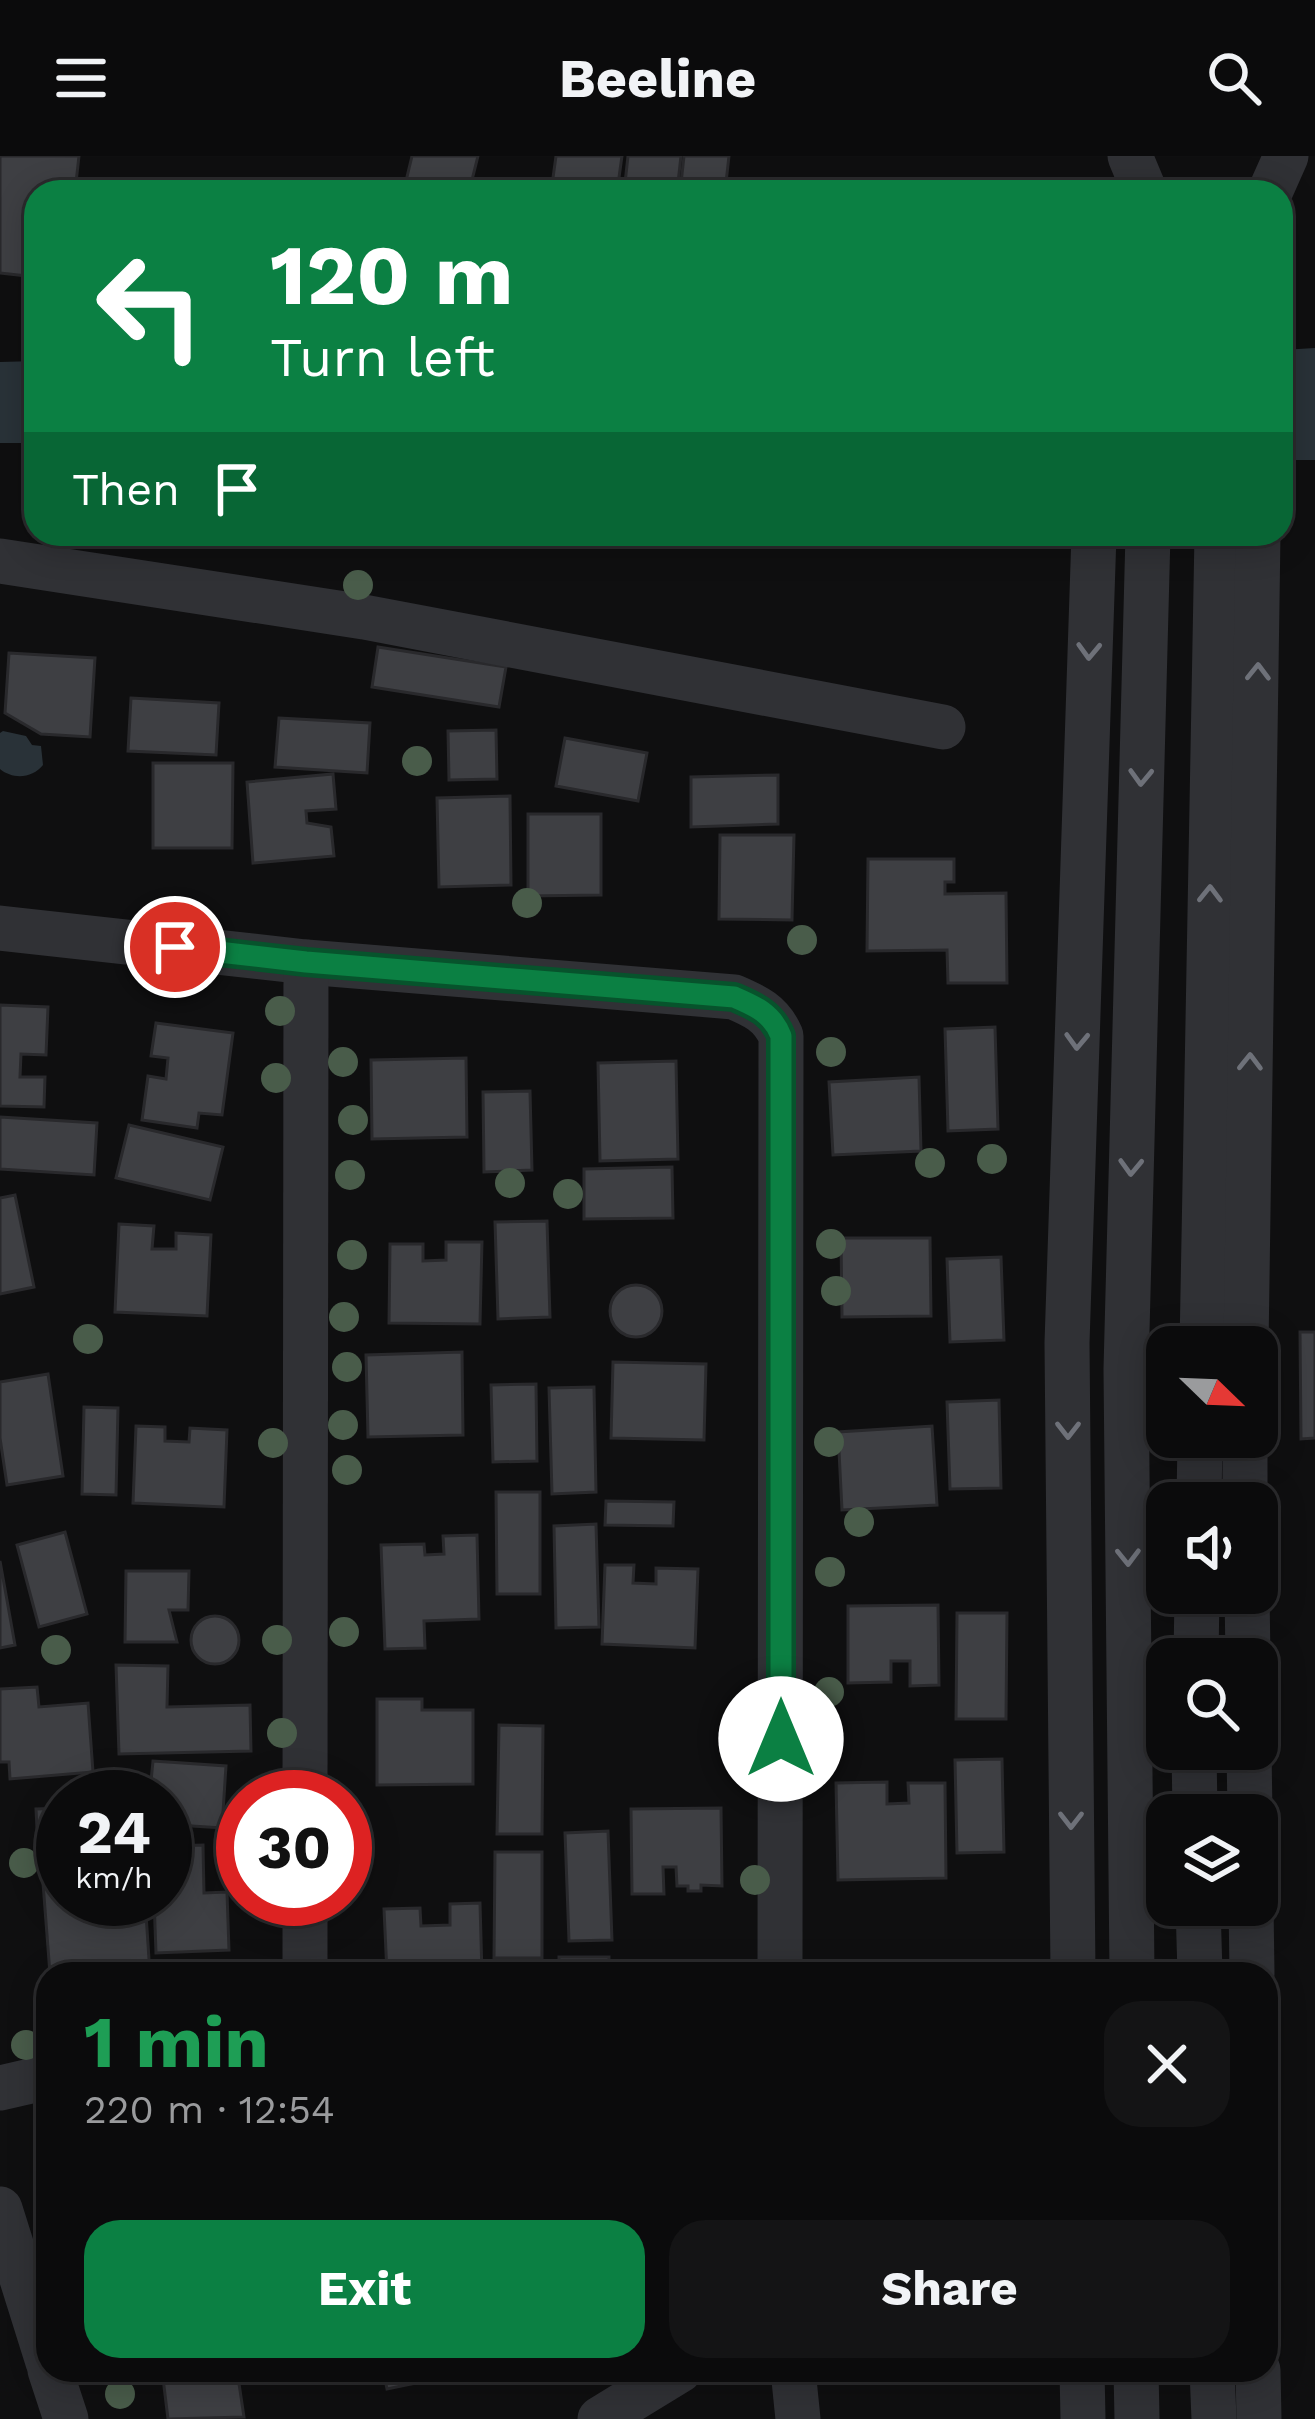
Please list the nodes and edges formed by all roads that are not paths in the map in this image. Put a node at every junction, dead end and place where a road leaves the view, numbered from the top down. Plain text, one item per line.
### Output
1 (1094, 546) edge
2 (1148, 546) edge
3 (1216, 546) edge
4 (1258, 546) edge
5 (0, 561) edge
6 (943, 727) dead end
7 (0, 928) edge
8 (306, 962) junction
9 (1202, 1326) edge
10 (1246, 1326) edge
11 (305, 1770) edge
12 (305, 1926) edge
13 (1199, 1926) edge
14 (1251, 1926) edge
15 (305, 1962) edge
16 (780, 1962) edge
17 (1072, 1962) edge
18 (1132, 1962) edge
19 (1200, 1962) edge
20 (1252, 1962) edge
21 (36, 2080) edge
22 (0, 2088) edge
23 (0, 2209) edge
24 (36, 2324) edge
25 (54, 2382) edge
26 (660, 2382) edge
27 (794, 2382) edge
28 (1082, 2382) edge
29 (1136, 2382) edge
30 (1212, 2382) edge
31 (1258, 2382) edge
32 (66, 2419) edge
33 (600, 2419) edge
34 (798, 2419) edge
35 (1083, 2419) edge
36 (1137, 2419) edge
37 (1214, 2419) edge
38 (1259, 2419) edge

1 -> 17 street
2 -> 18 street
9 -> 3 street
10 -> 4 street
5 - 6 street
7 - 8 street
8 - 11 street
8 - 16 street
12 - 15 street
13 - 19 street
14 - 20 street
21 - 22 street
23 - 24 street
25 - 32 street
26 - 33 street
27 - 34 street
28 - 35 street
29 - 36 street
30 - 37 street
31 - 38 street

